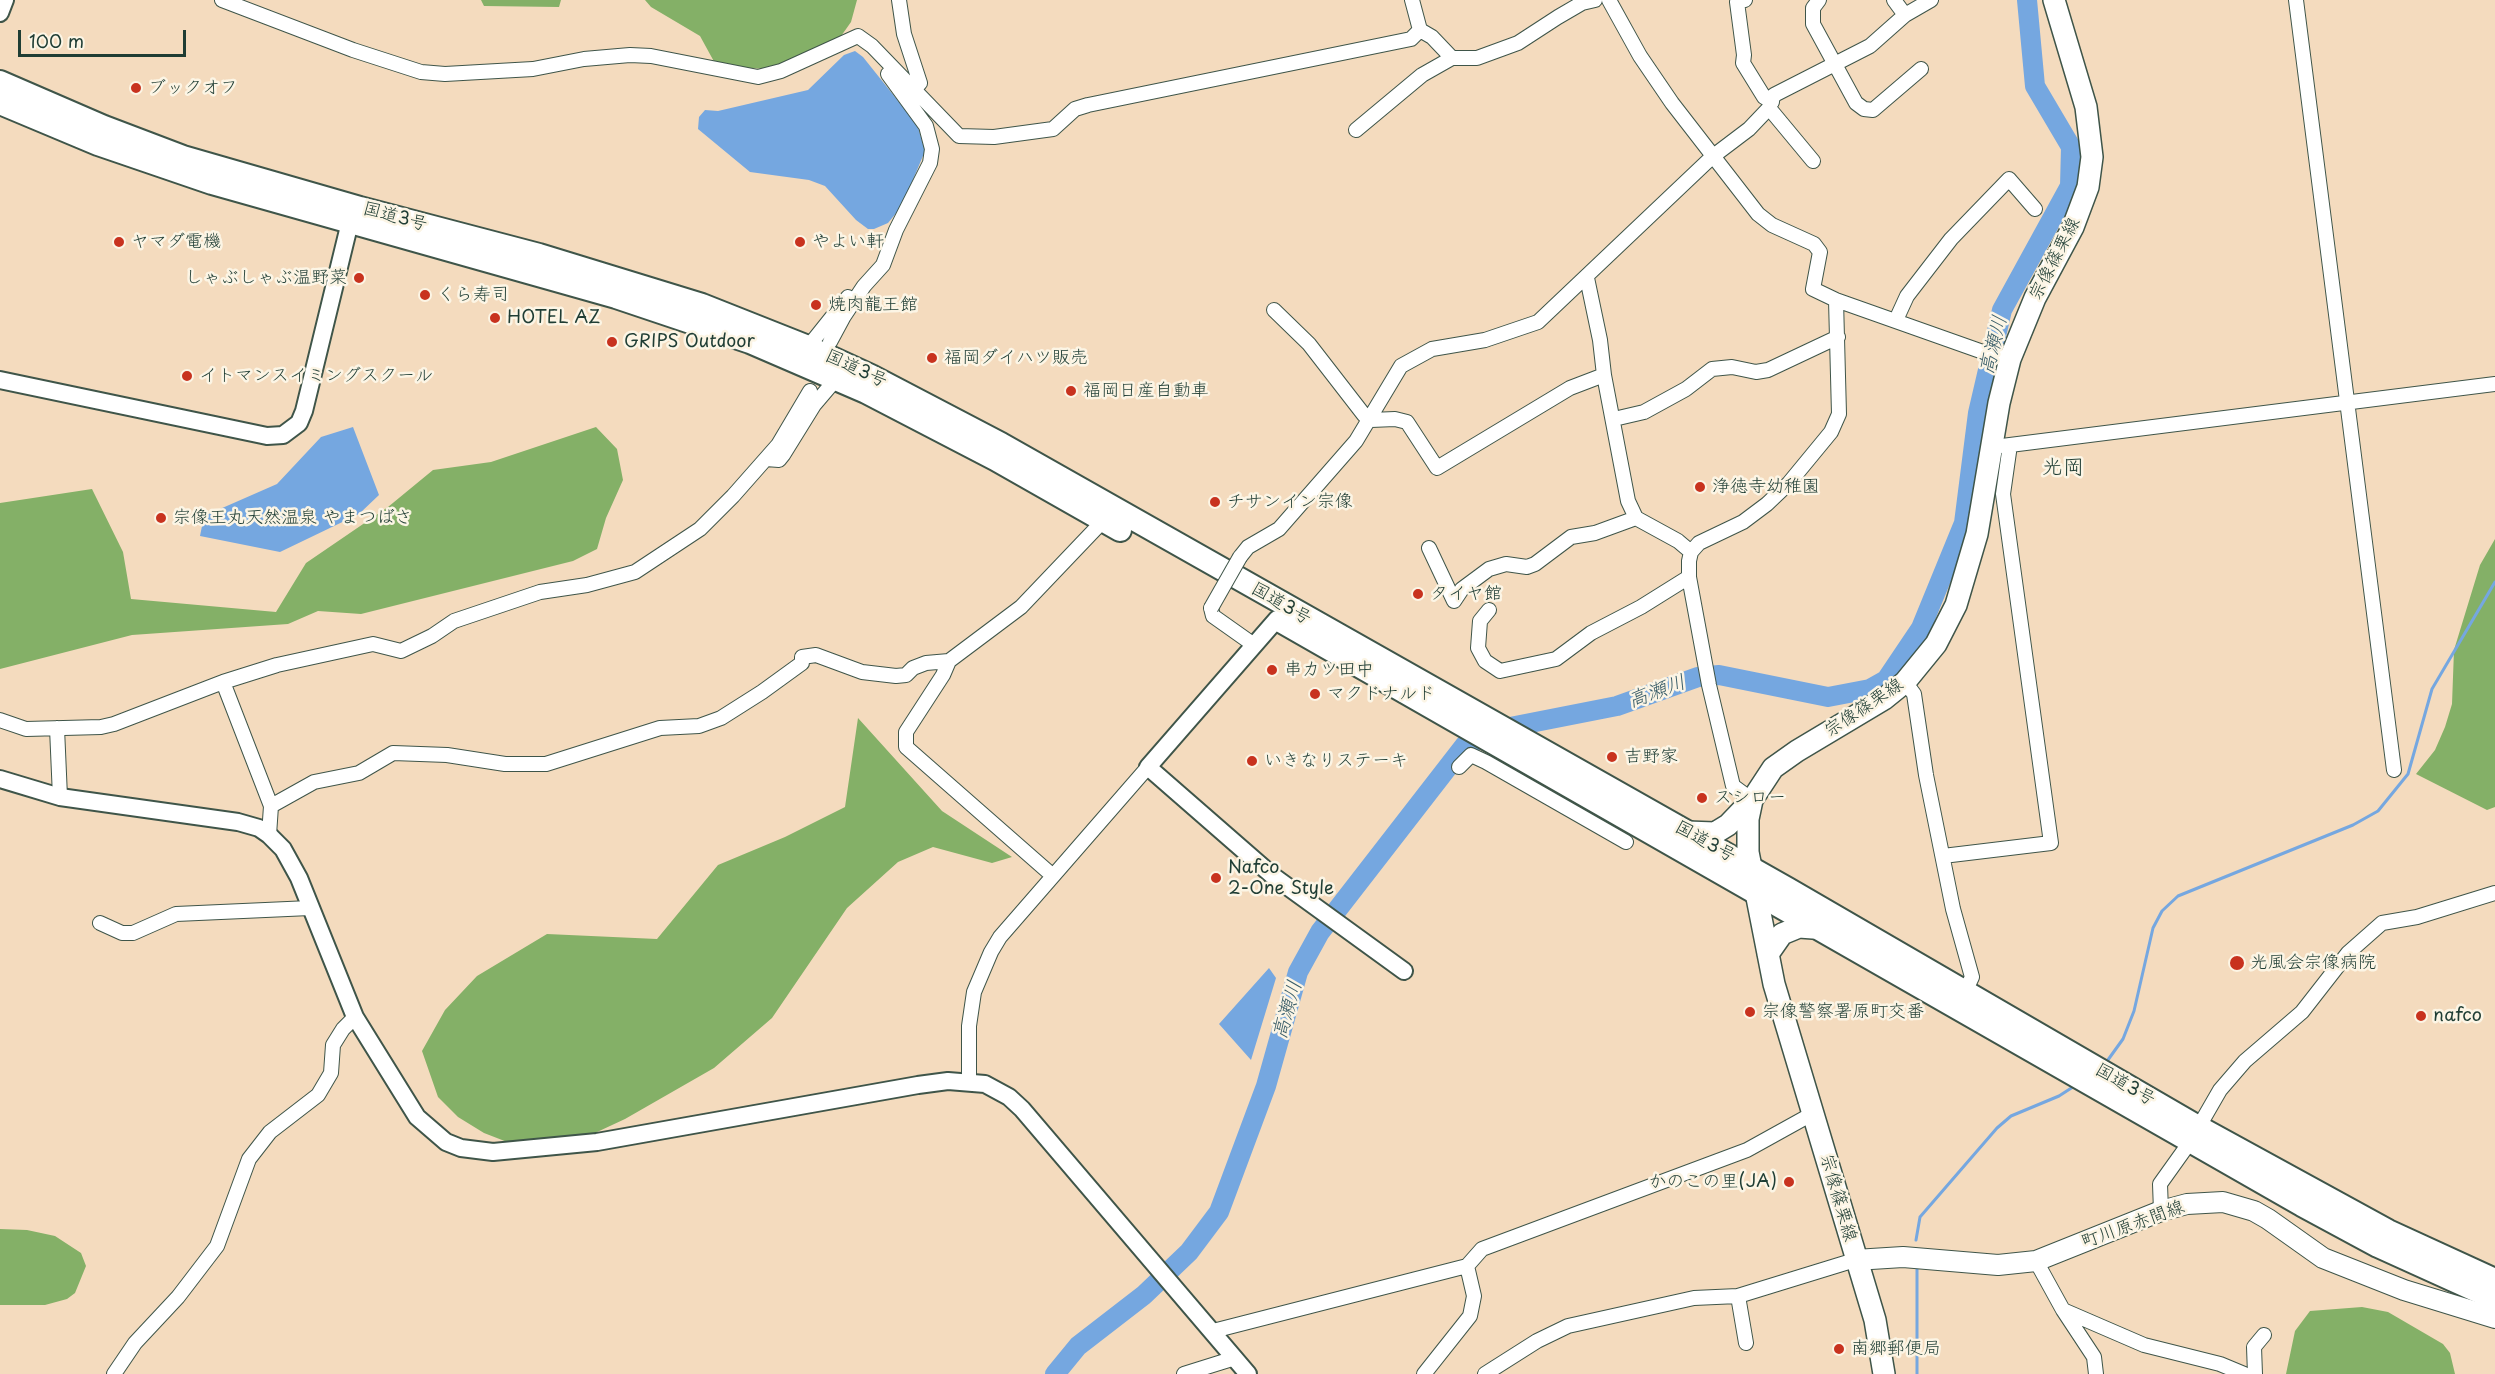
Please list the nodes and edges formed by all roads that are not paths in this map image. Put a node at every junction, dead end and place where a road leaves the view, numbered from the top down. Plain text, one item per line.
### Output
1 (5, 0) edge
2 (222, 0) edge
3 (899, 0) edge
4 (1412, 0) edge
5 (1595, 0) edge
6 (1609, 0) edge
7 (1745, 0) edge
8 (1894, 0) edge
9 (1931, 0) edge
10 (2054, 0) edge
11 (2296, 0) edge
12 (1817, 1) edge
13 (0, 13) edge
14 (1905, 15) junction
15 (1420, 30) junction
16 (872, 46) junction
17 (1452, 58) junction
18 (1836, 64) junction
19 (1921, 69) dead end
20 (0, 82) edge
21 (914, 90) junction
22 (0, 103) edge
23 (1770, 105) junction
24 (1356, 130) dead end
25 (1713, 157) junction
26 (1813, 161) dead end
27 (2035, 209) dead end
28 (350, 222) junction
29 (1587, 278) junction
30 (864, 286) junction
31 (1836, 300) junction
32 (1274, 310) dead end
33 (1896, 320) junction
34 (1838, 337) junction
35 (830, 342) dead end
36 (808, 347) junction
37 (2010, 359) junction
38 (1604, 375) junction
39 (837, 378) junction
40 (0, 380) edge
41 (2495, 384) edge
42 (810, 391) dead end
43 (2348, 403) junction
44 (1614, 419) junction
45 (1371, 420) junction
46 (2000, 447) junction
47 (766, 459) junction
48 (1636, 518) junction
49 (1103, 520) junction
50 (1429, 548) dead end
51 (1691, 552) junction
52 (1689, 577) junction
53 (1490, 610) dead end
54 (1276, 619) junction
55 (1254, 645) junction
56 (949, 661) junction
57 (223, 682) junction
58 (1905, 682) junction
59 (0, 720) edge
60 (1475, 724) junction
61 (57, 728) junction
62 (1509, 743) junction
63 (1459, 766) dead end
64 (1148, 767) junction
65 (2394, 770) dead end
66 (0, 779) edge
67 (60, 797) junction
68 (1752, 800) junction
69 (271, 806) junction
70 (1687, 832) junction
71 (269, 835) junction
72 (1626, 842) dead end
73 (1943, 856) junction
74 (1752, 868) junction
75 (1053, 876) junction
76 (2495, 893) edge
77 (1758, 896) junction
78 (310, 908) junction
79 (100, 923) dead end
80 (1814, 928) junction
81 (1768, 954) junction
82 (1404, 971) dead end
83 (1964, 994) junction
84 (355, 1017) junction
85 (2083, 1071) junction
86 (969, 1080) junction
87 (1812, 1114) junction
88 (2194, 1134) junction
89 (2161, 1211) junction
90 (1855, 1260) junction
91 (2036, 1261) junction
92 (1467, 1266) junction
93 (2495, 1280) edge
94 (1738, 1296) junction
95 (2495, 1299) edge
96 (2063, 1310) junction
97 (2495, 1318) edge
98 (1213, 1331) junction
99 (2264, 1335) dead end
100 (1746, 1343) dead end
101 (1235, 1358) junction
102 (114, 1374) edge
103 (1184, 1374) edge
104 (1248, 1374) edge
105 (1424, 1374) edge
106 (1485, 1374) edge
107 (1884, 1374) edge
108 (2096, 1374) edge
109 (2244, 1374) edge
110 (2255, 1374) edge

1 - 13 street
2 - 16 street
3 - 21 street
4 - 15 street
5 - 17 street
6 - 25 street
7 - 23 street
8 - 14 street
9 - 14 street
10 - 37 main road, 宗像篠栗線
11 - 43 street
12 - 18 street
14 - 18 street
15 - 17 street
15 - 21 street
16 - 21 street
16 - 30 street
17 - 24 street
18 - 19 street
18 - 23 street
20 - 36 highway, 国道3号
22 - 28 highway, 国道3号
23 - 25 street
23 - 26 street
25 - 29 street
25 - 31 street
27 - 33 street
28 - 39 highway, 国道3号
28 - 40 street
29 - 38 street
29 - 45 street
30 - 35 street
30 - 36 street
31 - 33 street
31 - 34 street
32 - 45 street
33 - 37 street
34 - 44 street
34 - 51 street
36 - 60 highway, 国道3号
37 - 46 main road, 宗像篠栗線
38 - 44 street
38 - 45 street
39 - 47 street
39 - 49 highway, 国道3号
41 - 43 street
42 - 47 street
43 - 46 street
43 - 65 street
44 - 48 street
45 - 55 street, bridge
46 - 58 main road, 宗像篠栗線
46 - 73 street
47 - 57 street
48 - 50 street
48 - 51 street
49 - 54 highway, 国道3号
49 - 56 street
51 - 52 street
52 - 53 street
52 - 68 street
54 - 55 street
54 - 60 highway, 国道3号
55 - 64 street
56 - 69 street
56 - 75 street
57 - 61 street
57 - 69 street
58 - 68 main road, 宗像篠栗線
58 - 73 street
59 - 61 street
60 - 62 highway, 国道3号
61 - 67 street
62 - 70 highway, 国道3号
62 - 77 highway, 国道3号
63 - 72 street
64 - 75 street
64 - 82 street
66 - 67 street
67 - 71 street
68 - 70 main road
68 - 74 main road, 宗像篠栗線
69 - 71 street
70 - 74 highway, 国道3号
71 - 78 street
73 - 83 street
74 - 77 main road, 宗像篠栗線
74 - 83 highway, 国道3号
75 - 86 street
76 - 88 street
77 - 80 highway, 国道3号
77 - 81 main road, 宗像篠栗線
78 - 79 street
78 - 84 street
80 - 81 main road
80 - 85 highway, 国道3号
81 - 87 main road, 宗像篠栗線
83 - 85 highway, 国道3号
84 - 86 street
84 - 102 street
85 - 88 highway, 国道3号
86 - 98 street
87 - 90 main road, 宗像篠栗線
87 - 92 street
88 - 89 street
88 - 93 highway, 国道3号
88 - 95 highway, 国道3号
89 - 91 main road, 町川原赤間線
89 - 97 main road, 町川原赤間線
90 - 91 main road, 町川原赤間線
90 - 94 street
90 - 107 main road, 宗像篠栗線
91 - 96 street
92 - 98 street
92 - 105 street
94 - 100 street
94 - 106 street
96 - 108 street
96 - 109 street
98 - 101 street
99 - 110 street
101 - 103 street
101 - 104 street

